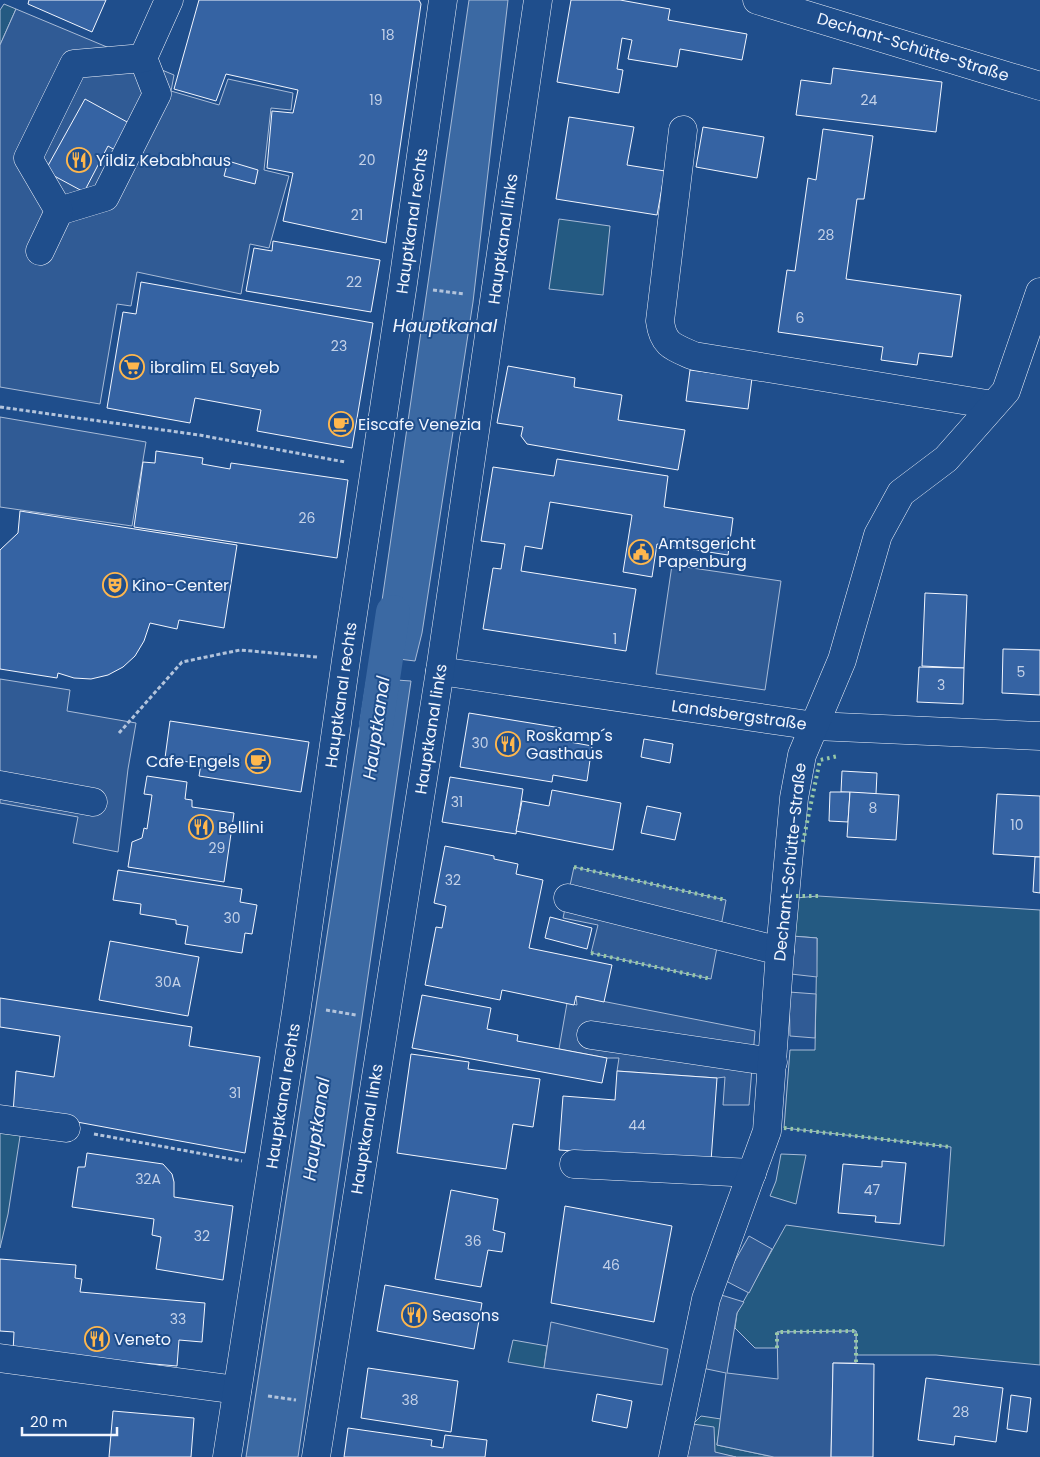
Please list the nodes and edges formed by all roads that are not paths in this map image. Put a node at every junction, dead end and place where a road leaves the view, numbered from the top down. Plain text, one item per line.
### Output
1 (169, 0) edge
2 (443, 0) edge
3 (538, 0) edge
4 (757, 0) edge
5 (143, 58) junction
6 (1040, 86) edge
7 (683, 130) dead end
8 (59, 211) junction
9 (40, 251) dead end
10 (1040, 292) edge
11 (993, 406) junction
12 (440, 671) junction
13 (815, 726) junction
14 (1040, 736) edge
15 (0, 786) edge
16 (93, 802) dead end
17 (568, 898) dead end
18 (780, 950) junction
19 (591, 1034) dead end
20 (773, 1062) junction
21 (0, 1119) edge
22 (66, 1128) road end
23 (574, 1164) dead end
24 (752, 1173) junction
25 (0, 1358) edge
26 (250, 1393) junction
27 (228, 1457) edge
28 (316, 1457) edge
29 (673, 1457) edge

1 - 5 street
2 - 26 street, Hauptkanal rechts
3 - 12 street, Hauptkanal links
4 - 6 street, Dechant-Schütte-Straße
5 - 8 street
5 - 8 street
7 - 11 street
8 - 9 street
10 - 11 street, Dechant-Schütte-Straße
11 - 13 street, Dechant-Schütte-Straße
12 - 13 street, Landsbergstraße
12 - 28 street, Hauptkanal links
13 - 14 street, Landsbergstraße
13 - 18 street, Dechant-Schütte-Straße
15 - 16 street
17 - 18 street
18 - 20 street, Dechant-Schütte-Straße
19 - 20 street
20 - 24 street, Dechant-Schütte-Straße
21 - 22 street
23 - 24 street
24 - 29 street, Dechant-Schütte-Straße
25 - 26 street
26 - 27 street, Hauptkanal rechts

